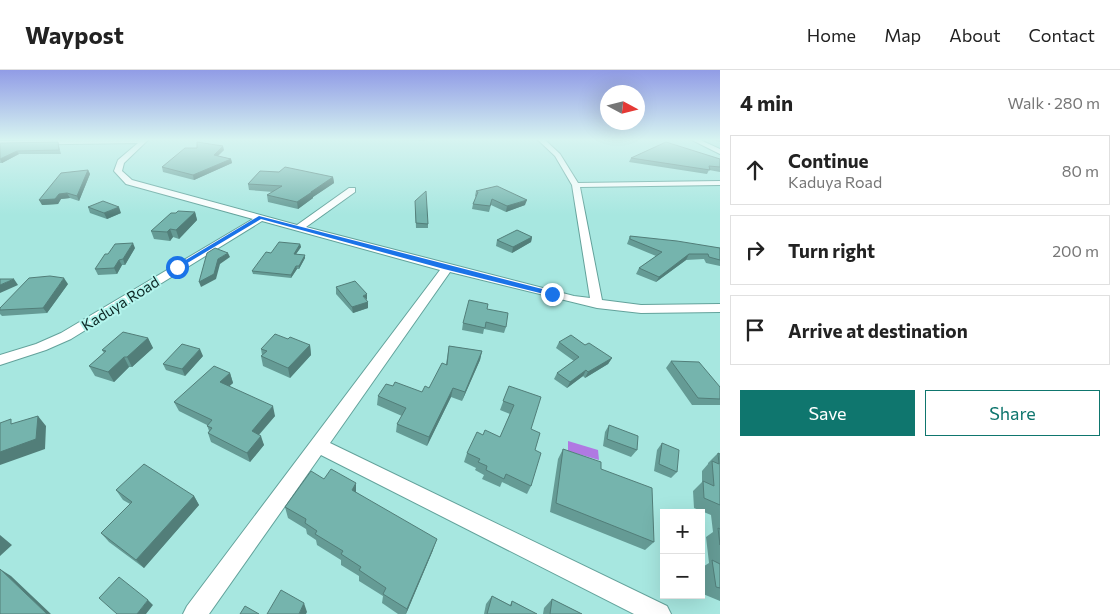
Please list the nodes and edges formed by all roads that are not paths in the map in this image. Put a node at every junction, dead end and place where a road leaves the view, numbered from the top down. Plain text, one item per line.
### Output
1 (121, 164) edge
2 (564, 164) edge
3 (720, 183) edge
4 (576, 185) junction
5 (352, 190) dead end
6 (261, 218) junction
7 (299, 228) junction
8 (447, 268) junction
9 (597, 304) junction
10 (720, 308) edge
11 (0, 360) edge
12 (317, 446) junction
13 (194, 614) edge
14 (659, 614) edge

1 - 6 street
2 - 4 street
3 - 4 street
4 - 9 street
5 - 7 street
6 - 7 street
6 - 11 street, Kaduya Road
7 - 8 street
8 - 9 street
8 - 12 street
9 - 10 street
12 - 13 street
12 - 14 street

